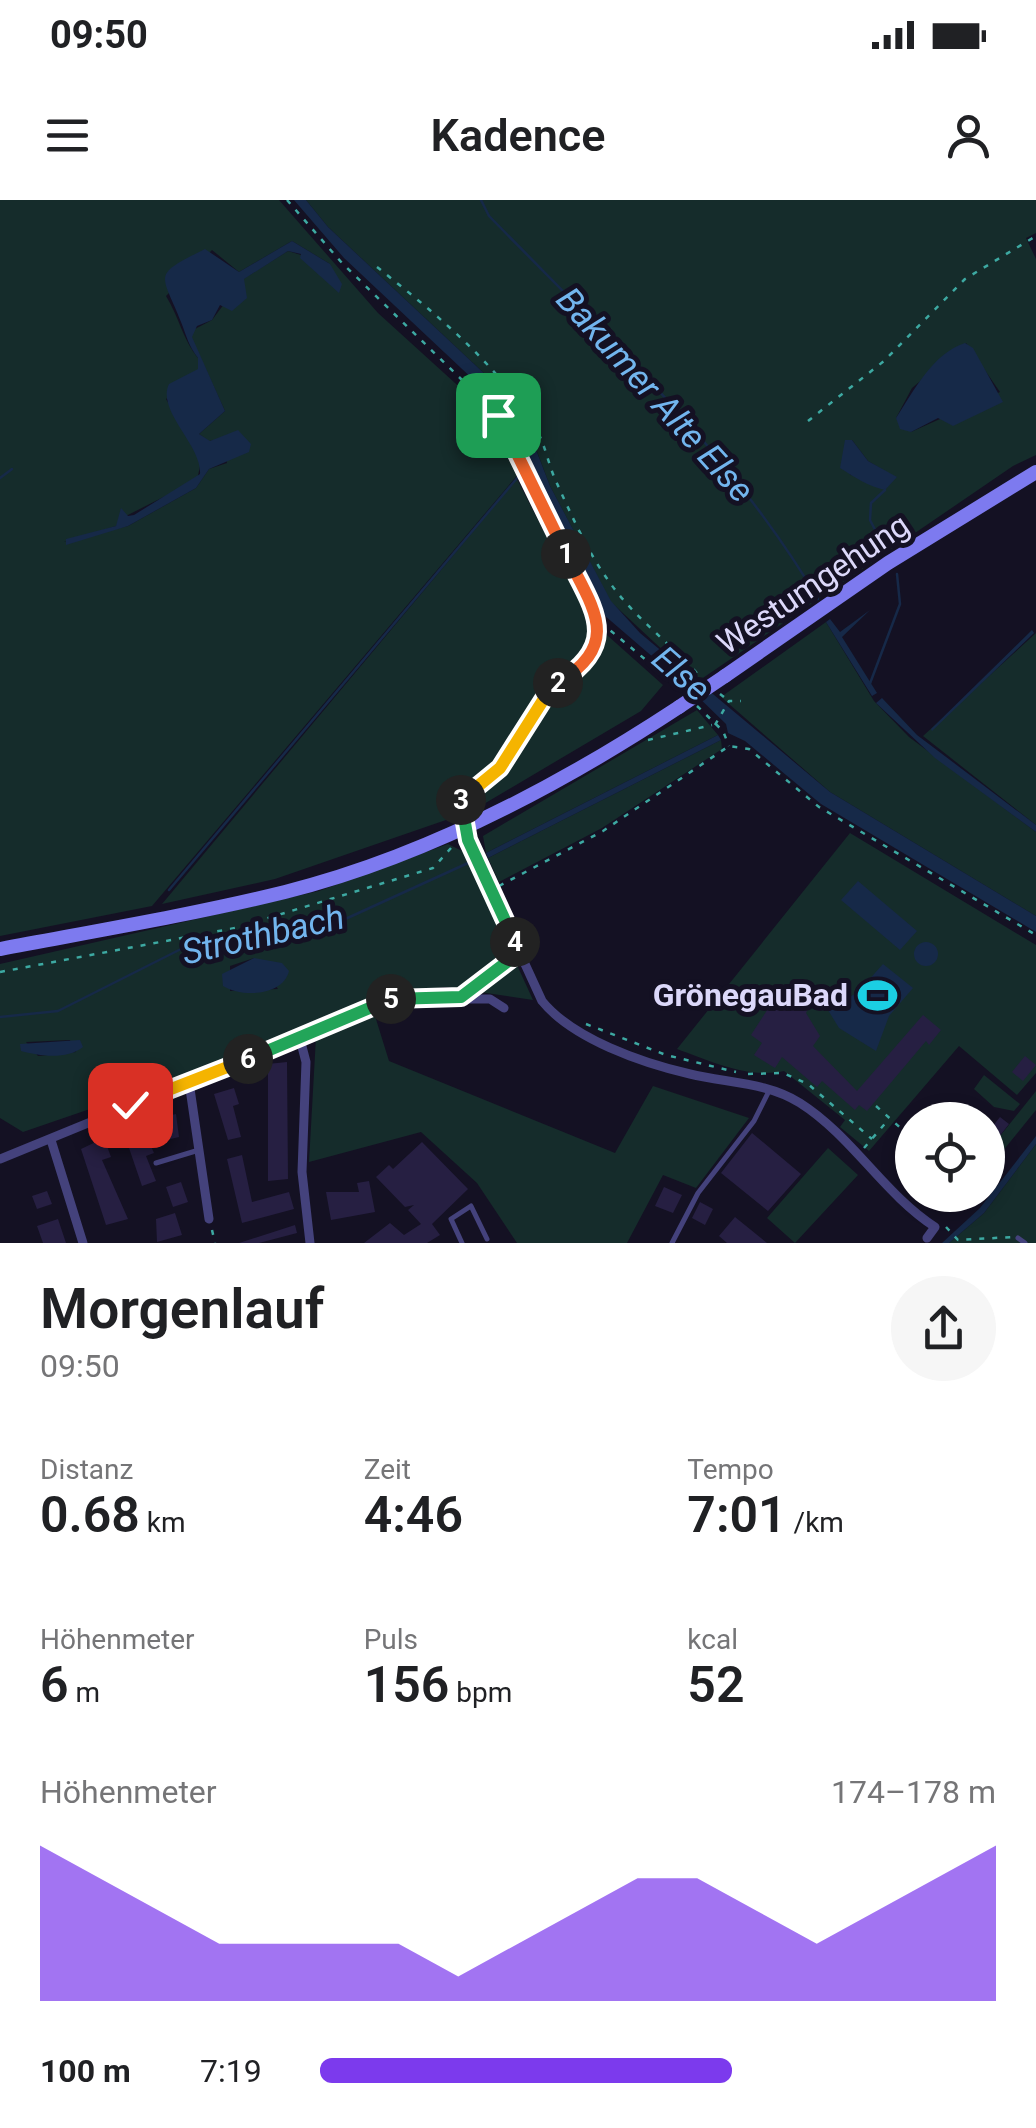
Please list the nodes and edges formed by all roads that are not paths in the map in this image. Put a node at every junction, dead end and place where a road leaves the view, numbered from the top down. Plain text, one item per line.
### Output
1 (1036, 472) edge
2 (467, 833) junction
3 (0, 949) edge
4 (504, 1008) dead end
5 (300, 1039) junction
6 (188, 1082) junction
7 (770, 1089) junction
8 (51, 1140) junction
9 (199, 1150) junction
10 (0, 1158) edge
11 (156, 1164) dead end
12 (209, 1219) road end
13 (927, 1238) dead end
14 (1018, 1238) road end
15 (488, 1239) dead end
16 (83, 1243) edge
17 (310, 1243) edge
18 (462, 1243) edge
19 (672, 1243) edge
20 (1025, 1243) edge

1 - 2 main road, Westumgehung, bridge
2 - 3 main road, Westumgehung
2 - 7 street
4 - 5 street
5 - 6 street
5 - 17 street
6 - 8 street
6 - 9 street
7 - 13 street
7 - 19 lane
8 - 10 street
8 - 16 street
9 - 11 lane
9 - 12 street
14 - 20 lane
15 - 18 lane

